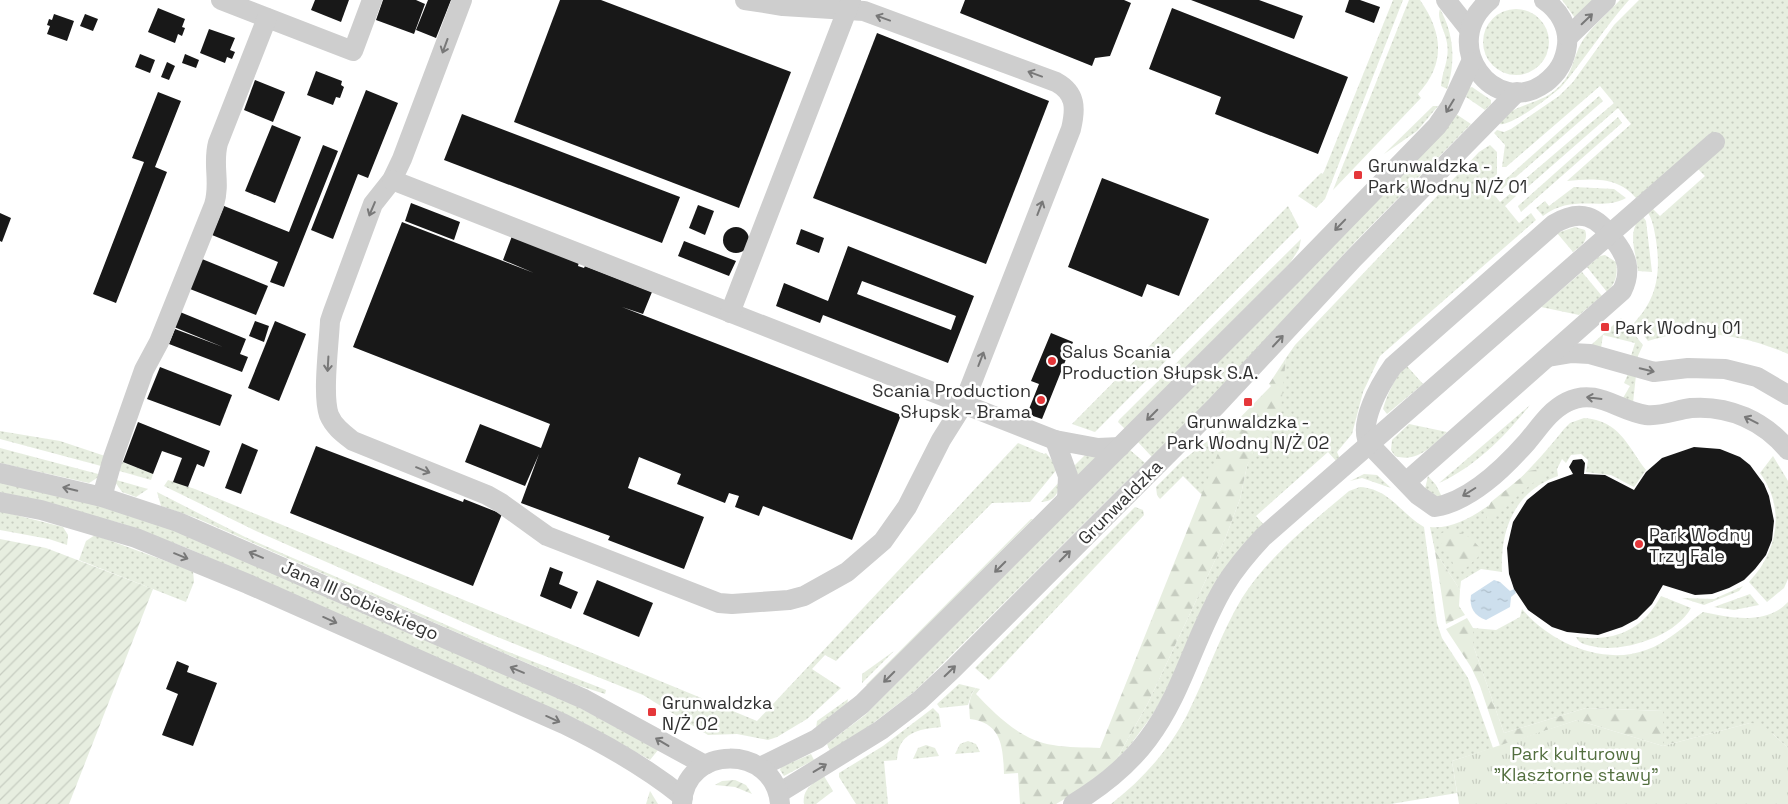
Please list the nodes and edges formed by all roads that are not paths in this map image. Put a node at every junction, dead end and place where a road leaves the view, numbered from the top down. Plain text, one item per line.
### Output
1 (221, 0) edge
2 (372, 0) edge
3 (462, 0) edge
4 (745, 0) edge
5 (1446, 0) edge
6 (1490, 0) edge
7 (1544, 0) edge
8 (1606, 0) edge
9 (849, 4) edge
10 (267, 18) junction
11 (1469, 28) junction
12 (1568, 37) junction
13 (1471, 62) junction
14 (1517, 92) junction
15 (1715, 142) dead end
16 (392, 180) junction
17 (1609, 233) junction
18 (730, 313) junction
19 (1548, 358) junction
20 (1788, 395) edge
21 (963, 405) junction
22 (1055, 440) junction
23 (1370, 445) junction
24 (1120, 447) junction
25 (1788, 450) edge
26 (0, 473) edge
27 (1406, 482) junction
28 (102, 497) junction
29 (1067, 500) junction
30 (0, 502) edge
31 (705, 765) junction
32 (760, 767) junction
33 (779, 798) edge
34 (682, 801) edge
35 (1073, 804) edge

1 - 10 street
2 - 10 street
3 -> 16 street
4 - 9 street
5 - 11 street
6 - 11 street
7 - 12 street
12 -> 8 street
9 - 18 street
21 -> 9 street
10 - 28 street
11 - 13 street
12 - 14 street
13 - 14 street
13 -> 24 street
33 -> 14 street, Grunwaldzka
15 - 17 street
16 - 18 street
16 -> 21 street
17 - 19 street
17 - 23 street
17 - 23 street
18 - 21 street
19 -> 20 street
19 - 27 street
21 - 22 street
22 - 24 street
22 - 29 street
23 - 27 street
23 - 35 street
24 - 29 street
25 -> 27 street
28 -> 26 street, Jana III Sobieskiego
31 -> 28 street, Jana III Sobieskiego
29 -> 32 street
30 -> 34 street, Jana III Sobieskiego
31 - 32 street
31 - 34 street
32 - 33 street

